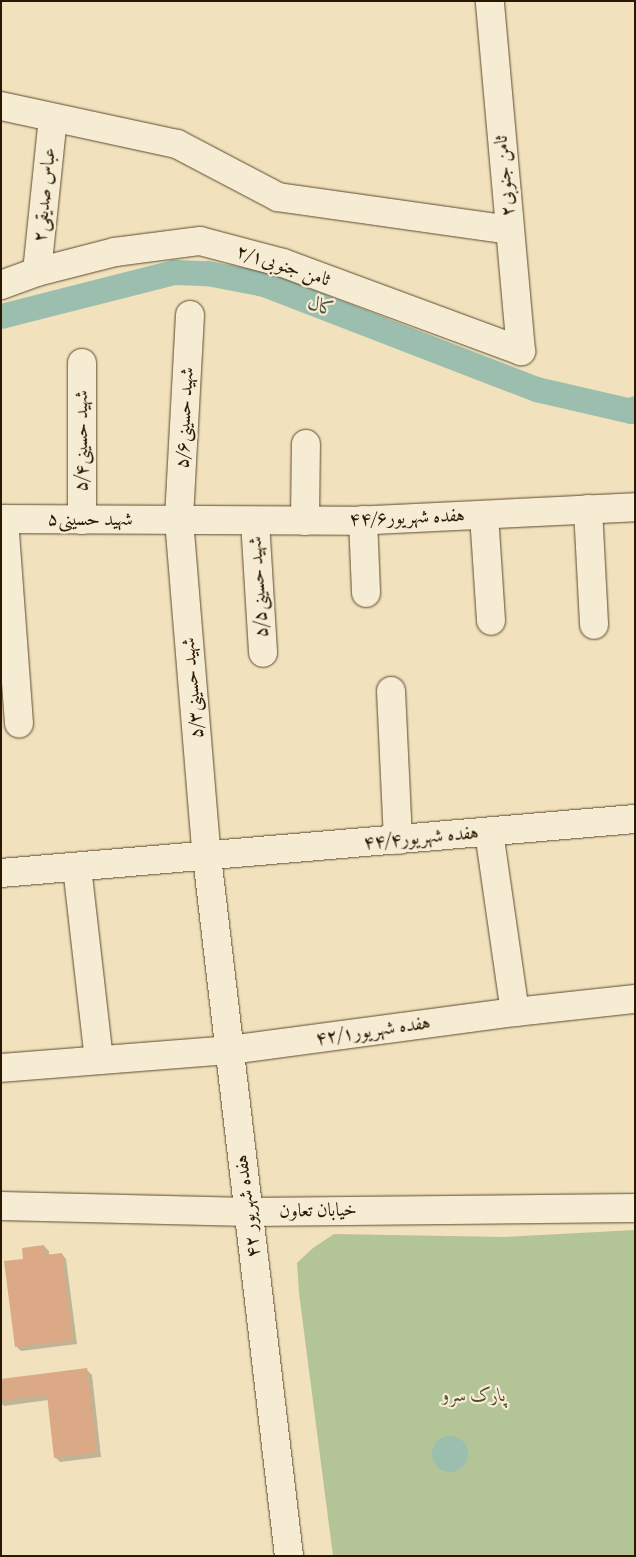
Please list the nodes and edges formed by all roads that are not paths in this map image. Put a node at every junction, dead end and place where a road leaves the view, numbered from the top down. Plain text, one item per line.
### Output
1 (490, 1) edge
2 (1, 106) edge
3 (53, 118) junction
4 (510, 230) junction
5 (37, 272) junction
6 (1, 285) edge
7 (190, 315) dead end
8 (521, 350) joint
9 (82, 363) dead end
10 (306, 444) dead end
11 (635, 507) edge
12 (588, 509) junction
13 (484, 515) junction
14 (3, 519) edge
15 (82, 520) junction
16 (179, 520) junction
17 (363, 520) junction
18 (255, 521) junction
19 (305, 521) junction
20 (366, 593) dead end
21 (491, 621) dead end
22 (594, 625) dead end
23 (263, 653) dead end
24 (391, 691) dead end
25 (19, 723) dead end
26 (635, 820) edge
27 (489, 832) junction
28 (398, 840) junction
29 (207, 857) junction
30 (77, 867) junction
31 (1, 873) edge
32 (635, 999) edge
33 (515, 1012) junction
34 (230, 1050) junction
35 (99, 1060) junction
36 (1, 1068) edge
37 (1, 1206) edge
38 (635, 1208) edge
39 (249, 1212) junction
40 (286, 1524) junction
41 (277, 1556) edge
42 (289, 1556) edge

1 - 4 street, ثامن جنوبی۲
2 - 3 street
3 - 4 street
3 - 5 street, عباس صدیقی۲
4 - 8 street, ثامن جنوبی۲
5 - 6 street, ثامن جنوبی۲/۱
5 - 8 street, ثامن جنوبی۲/۱
7 - 16 street, شهید حسینی۵/۶
9 - 15 street, شهید حسینی۵/۴
10 - 19 street
11 - 12 street, هفده شهریور۴۴/۶
12 - 13 street, هفده شهریور۴۴/۶
12 - 22 street
13 - 17 street, هفده شهریور۴۴/۶
13 - 21 street
14 - 15 street, شهید حسینی۵
14 - 25 street
15 - 16 street, شهید حسینی۵
16 - 18 street, هفده شهریور۴۴/۶
16 - 29 street, شهید حسینی۵/۳
17 - 19 street, هفده شهریور۴۴/۶
17 - 20 street
18 - 19 street, هفده شهریور۴۴/۶
18 - 23 street, شهید حسینی۵/۵
24 - 28 street
26 - 27 street, هفده شهریور۴۴/۴
27 - 28 street, هفده شهریور۴۴/۴
27 - 33 street
28 - 29 street, هفده شهریور۴۴/۴
29 - 30 street, هفده شهریور۴۴/۴
29 - 34 street, هفده شهریور ۴۲
30 - 31 street, هفده شهریور۴۴/۴
30 - 35 street
32 - 33 street, هفده شهریور۴۲/۱
33 - 34 street, هفده شهریور۴۲/۱
34 - 35 street, هفده شهریور۴۲/۱
34 - 39 street, هفده شهریور ۴۲
35 - 36 street, هفده شهریور۴۲/۱
37 - 39 street, خیابان تعاون
38 - 39 street, خیابان تعاون
39 - 40 street, هفده شهریور ۴۲
40 - 41 street
40 - 42 street, هفده شهریور ۴۲

